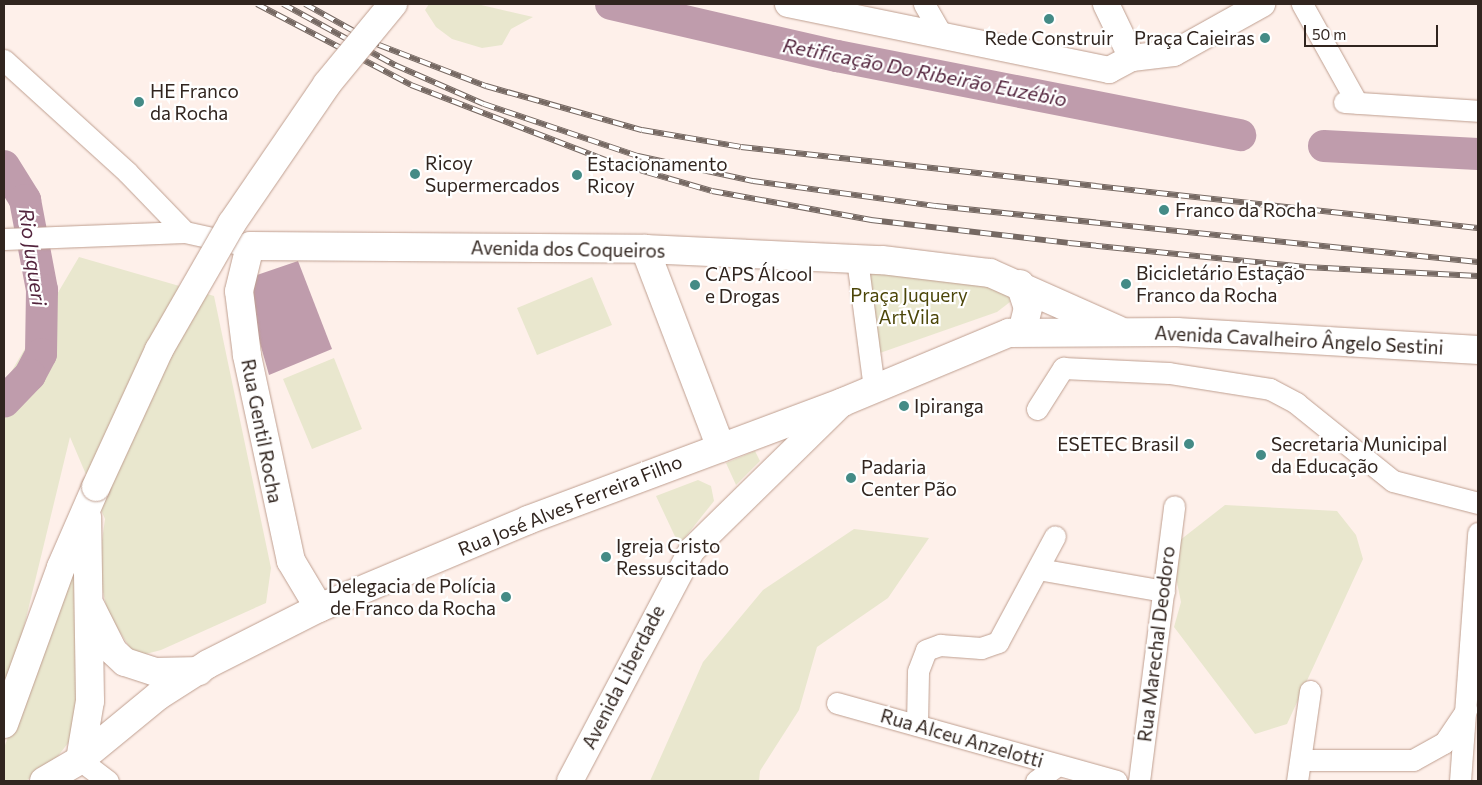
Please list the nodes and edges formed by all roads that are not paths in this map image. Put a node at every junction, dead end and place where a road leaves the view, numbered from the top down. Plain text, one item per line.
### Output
1 (393, 4) edge
2 (788, 4) edge
3 (924, 4) edge
4 (1106, 4) edge
5 (1262, 4) edge
6 (1302, 4) edge
7 (941, 34) junction
8 (1132, 58) junction
9 (4, 60) edge
10 (12, 78) edge
11 (1478, 111) edge
12 (185, 232) junction
13 (4, 239) edge
14 (250, 246) junction
15 (645, 249) junction
16 (858, 259) junction
17 (1020, 284) junction
18 (1120, 331) junction
19 (1022, 332) junction
20 (1478, 350) edge
21 (874, 389) junction
22 (843, 402) junction
23 (1037, 409) dead end
24 (721, 448) junction
25 (1478, 502) edge
26 (1174, 506) dead end
27 (87, 512) junction
28 (1478, 533) edge
29 (1055, 536) dead end
30 (1038, 569) junction
31 (1164, 591) junction
32 (87, 599) junction
33 (319, 608) junction
34 (198, 670) junction
35 (1310, 691) dead end
36 (837, 703) dead end
37 (1468, 706) junction
38 (4, 724) edge
39 (917, 725) junction
40 (80, 760) junction
41 (1301, 760) junction
42 (1058, 766) junction
43 (44, 781) edge
44 (64, 781) edge
45 (108, 781) edge
46 (570, 781) edge
47 (1036, 781) edge
48 (1116, 781) edge
49 (1139, 781) edge
50 (1297, 781) edge
51 (1460, 781) edge

1 - 27 main road, bridge
2 - 7 street
3 - 7 street
4 - 8 street
5 - 8 street
6 - 11 street
7 - 8 street
9 - 10 street
10 - 12 street
12 - 13 street, Avenida dos Coqueiros
12 - 14 street, Avenida dos Coqueiros
14 - 15 main road, Avenida dos Coqueiros
14 - 33 main road, Rua Gentil Rocha
15 - 16 main road, Avenida dos Coqueiros
15 - 24 main road
16 - 17 main road, Avenida dos Coqueiros
16 - 21 street
17 - 18 main road, Avenida dos Coqueiros
17 - 19 main road
18 - 19 main road, Rua José Alves Ferreira Filho
18 - 20 main road, Avenida Cavalheiro Ângelo Sestini
19 - 21 main road, Rua José Alves Ferreira Filho
21 - 22 main road, Rua José Alves Ferreira Filho
22 - 24 main road, Rua José Alves Ferreira Filho
22 - 46 street, Avenida Liberdade
23 - 25 street
24 - 33 main road, Rua José Alves Ferreira Filho
26 - 31 street, Rua Marechal Deodoro
27 - 32 main road
27 - 38 main road
28 - 37 street
29 - 30 street
30 - 31 street
30 - 39 street
31 - 49 street, Rua Marechal Deodoro
32 - 34 main road
32 - 40 main road
33 - 34 main road, Rua José Alves Ferreira Filho
34 - 40 main road, Rua José Alves Ferreira Filho
35 - 41 street
36 - 39 street, Rua Alceu Anzelotti
37 - 41 street
37 - 51 street
39 - 42 street, Rua Alceu Anzelotti
40 - 43 main road
40 - 44 main road, Rua José Alves Ferreira Filho
40 - 45 street
41 - 50 street
42 - 47 street
42 - 48 street, Rua Alceu Anzelotti

